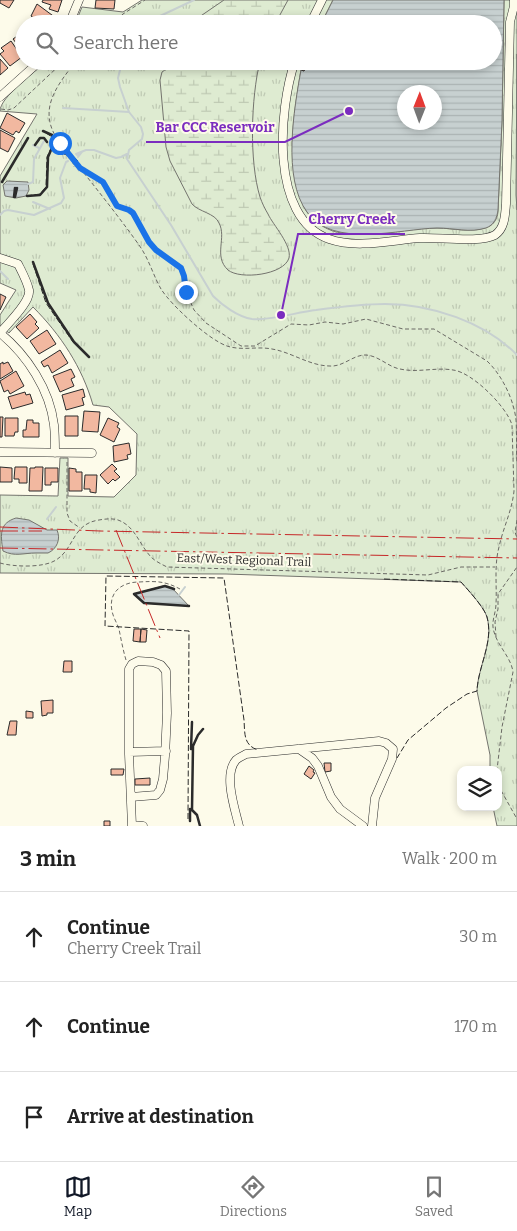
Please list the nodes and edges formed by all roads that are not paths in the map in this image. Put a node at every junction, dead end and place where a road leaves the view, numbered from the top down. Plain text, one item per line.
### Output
1 (79, 0) edge
2 (322, 0) edge
3 (515, 5) edge
4 (73, 15) edge
5 (314, 15) edge
6 (30, 70) edge
7 (292, 70) edge
8 (0, 97) edge
9 (0, 258) edge
10 (0, 333) edge
11 (0, 452) edge
12 (54, 453) junction
13 (92, 453) dead end
14 (299, 749) junction
15 (166, 751) junction
16 (129, 752) junction
17 (131, 797) junction
18 (132, 826) edge
19 (143, 826) edge
20 (239, 826) edge
21 (362, 826) edge
22 (372, 826) edge

1 - 4 street
2 - 5 street
3 - 7 street
6 - 8 street
9 - 10 street
10 - 12 street
11 - 12 street
12 - 13 street
14 - 20 street
14 - 21 street
14 - 22 street
15 - 16 street
15 - 16 street
15 - 17 street
16 - 17 street
17 - 18 street
18 - 19 street

